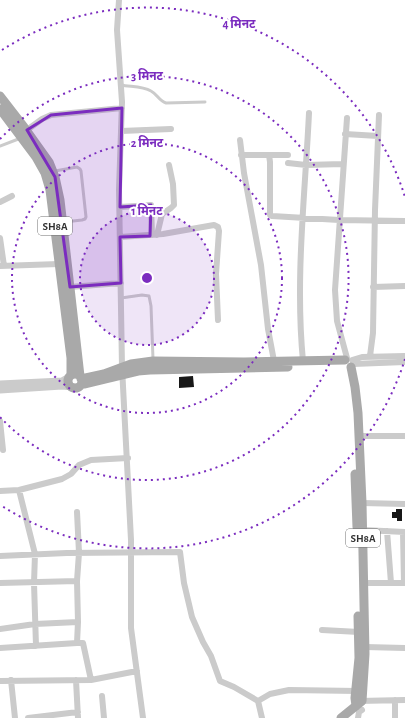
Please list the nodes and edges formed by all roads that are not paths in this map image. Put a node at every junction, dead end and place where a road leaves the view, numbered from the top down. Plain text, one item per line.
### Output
1 (119, 0) edge
2 (121, 85) junction
3 (0, 96) edge
4 (205, 102) dead end
5 (122, 108) junction
6 (0, 109) edge
7 (309, 113) dead end
8 (379, 115) dead end
9 (3, 118) edge
10 (347, 118) dead end
11 (171, 129) dead end
12 (121, 131) junction
13 (26, 134) junction
14 (345, 134) junction
15 (378, 136) junction
16 (240, 140) dead end
17 (0, 146) edge
18 (241, 155) junction
19 (269, 155) junction
20 (288, 155) dead end
21 (288, 163) dead end
22 (343, 164) junction
23 (169, 165) dead end
24 (306, 165) junction
25 (49, 172) junction
26 (12, 196) dead end
27 (0, 202) edge
28 (120, 207) junction
29 (303, 218) junction
30 (339, 220) junction
31 (375, 220) junction
32 (405, 221) edge
33 (58, 222) junction
34 (155, 235) junction
35 (120, 237) junction
36 (0, 238) edge
37 (59, 264) junction
38 (2, 266) edge
39 (121, 283) junction
40 (373, 286) junction
41 (405, 286) edge
42 (70, 287) junction
43 (121, 298) junction
44 (218, 320) dead end
45 (370, 356) junction
46 (405, 356) edge
47 (153, 361) junction
48 (274, 361) junction
49 (303, 361) junction
50 (405, 362) edge
51 (348, 363) junction
52 (123, 370) junction
53 (76, 380) junction
54 (0, 384) edge
55 (0, 390) edge
56 (0, 421) edge
57 (360, 436) junction
58 (405, 436) edge
59 (3, 450) dead end
60 (128, 458) junction
61 (19, 490) junction
62 (0, 491) edge
63 (362, 503) junction
64 (405, 504) edge
65 (77, 512) dead end
66 (363, 530) junction
67 (387, 531) junction
68 (404, 532) edge
69 (131, 552) junction
70 (79, 553) junction
71 (35, 554) junction
72 (0, 556) edge
73 (77, 581) junction
74 (0, 583) edge
75 (34, 583) junction
76 (364, 583) junction
77 (391, 583) junction
78 (404, 583) edge
79 (78, 622) junction
80 (35, 624) junction
81 (0, 629) edge
82 (322, 630) dead end
83 (358, 632) junction
84 (76, 643) junction
85 (36, 646) junction
86 (365, 647) junction
87 (0, 648) edge
88 (405, 648) edge
89 (137, 671) junction
90 (0, 680) edge
91 (11, 680) junction
92 (76, 680) junction
93 (90, 680) junction
94 (360, 691) junction
95 (102, 696) dead end
96 (395, 700) junction
97 (405, 700) edge
98 (258, 701) junction
99 (359, 705) junction
100 (78, 715) edge
101 (15, 718) edge
102 (28, 718) edge
103 (104, 718) edge
104 (143, 718) edge
105 (262, 718) edge
106 (341, 718) edge
107 (358, 718) edge
108 (395, 718) edge

1 - 2 street
2 - 4 lane
2 - 5 street
3 - 13 main road, SH8A
5 - 12 street
5 - 13 street
6 - 9 main road, SH8A
7 - 24 street
8 - 15 street
9 - 13 main road, SH8A
10 - 14 street
11 - 12 street
12 - 28 street
13 - 17 lane
13 - 25 main road, SH8A
14 - 15 street
14 - 22 street
15 - 31 street
16 - 18 street
18 - 19 street
18 - 48 street
19 - 20 street
19 - 29 street
21 - 24 street
22 - 24 street
22 - 30 street
23 - 34 street
24 - 29 street
25 - 33 main road, SH8A
25 - 33 lane
26 - 27 street
28 - 34 street
28 - 35 street
29 - 30 street
29 - 49 street
30 - 31 street
30 - 51 street
31 - 32 street
31 - 40 street
33 - 37 main road, SH8A
33 - 42 main road, SH8A
34 - 35 street
34 - 44 street
35 - 39 street
36 - 38 street
37 - 38 street
37 - 53 main road, SH8A
39 - 42 street
39 - 43 street
40 - 41 street
40 - 45 street
42 - 53 main road, SH8A
43 - 47 lane
43 - 52 street
45 - 46 street
45 - 51 street
47 - 48 main road
47 - 52 main road
48 - 49 main road
49 - 51 main road
50 - 51 street
51 - 52 main road
51 - 57 main road, SH8A
51 - 83 main road, SH8A
52 - 53 main road
52 - 60 street
53 - 54 street
53 - 55 street
56 - 59 street
57 - 58 street
57 - 63 main road, SH8A
60 - 61 street
60 - 69 street
61 - 62 street
61 - 71 street
63 - 64 street
63 - 66 main road, SH8A
65 - 70 street
66 - 67 street
66 - 76 main road, SH8A
67 - 68 street
67 - 77 street
68 - 78 street
69 - 70 street
69 - 89 street
69 - 98 street
70 - 71 street
70 - 73 street
71 - 72 street
71 - 75 street
73 - 75 street
73 - 79 street
74 - 75 street
75 - 80 street
76 - 77 street
76 - 86 main road, SH8A
77 - 78 street
79 - 80 street
79 - 84 street
80 - 81 street
80 - 85 street
82 - 83 street
83 - 94 main road, SH8A
84 - 85 street
84 - 93 street
85 - 87 street
86 - 88 street
86 - 94 main road, SH8A
89 - 93 street
89 - 104 street
90 - 91 street
91 - 92 street
91 - 101 street
92 - 93 street
92 - 100 street
94 - 98 street
94 - 99 main road, SH8A
95 - 103 street
96 - 97 street
96 - 99 street
96 - 108 street
98 - 105 street
99 - 106 main road
99 - 107 street
100 - 102 street

